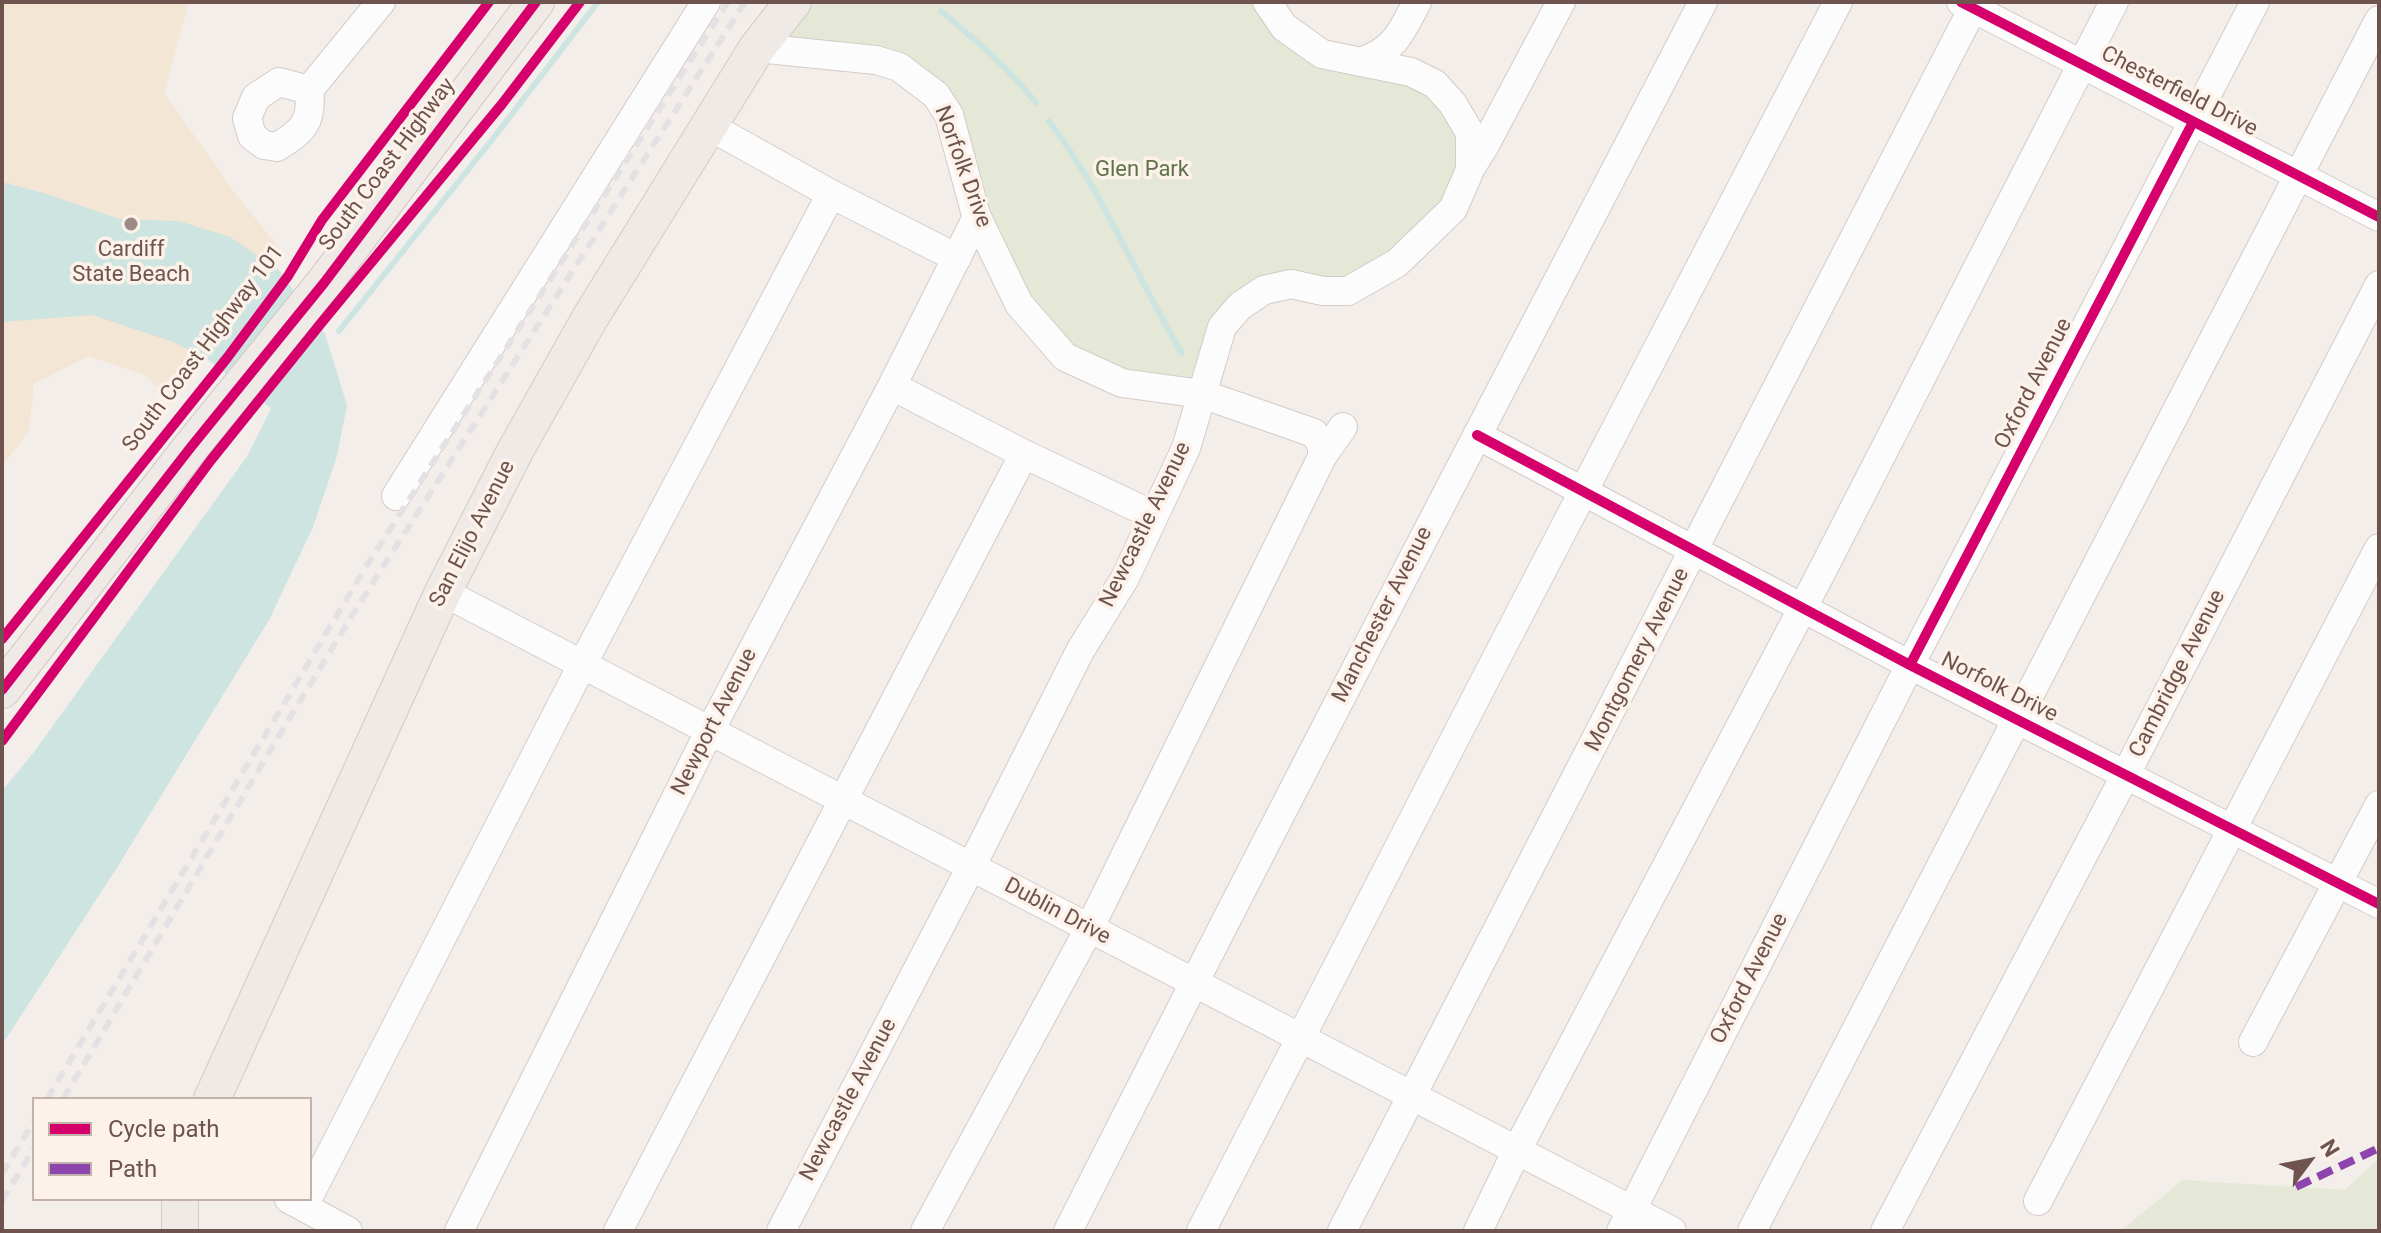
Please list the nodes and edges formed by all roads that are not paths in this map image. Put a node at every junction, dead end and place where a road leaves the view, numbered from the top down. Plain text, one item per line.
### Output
1 (381, 2) edge
2 (536, 2) edge
3 (706, 2) edge
4 (793, 2) edge
5 (1417, 2) edge
6 (1561, 2) edge
7 (1703, 2) edge
8 (1838, 2) edge
9 (2114, 2) edge
10 (2255, 2) edge
11 (1970, 4) edge
12 (1277, 5) edge
13 (2379, 20) edge
14 (757, 48) junction
15 (1360, 62) junction
16 (2082, 65) junction
17 (309, 90) dead end
18 (2193, 122) junction
19 (709, 126) junction
20 (1470, 170) junction
21 (2299, 176) junction
22 (831, 194) junction
23 (977, 217) junction
24 (2379, 217) edge
25 (957, 258) junction
26 (2379, 285) edge
27 (892, 386) junction
28 (1202, 394) junction
29 (1343, 427) dead end
30 (1477, 435) junction
31 (1024, 454) junction
32 (1322, 457) junction
33 (1583, 492) junction
34 (396, 496) dead end
35 (1153, 515) junction
36 (2379, 548) edge
37 (1695, 551) junction
38 (443, 592) junction
39 (1802, 608) junction
40 (582, 665) junction
41 (1910, 665) junction
42 (2, 690) edge
43 (2016, 720) junction
44 (709, 732) junction
45 (2125, 776) junction
46 (844, 801) junction
47 (2379, 805) edge
48 (2233, 830) junction
49 (971, 867) junction
50 (2338, 883) junction
51 (2379, 904) edge
52 (1089, 929) junction
53 (1193, 983) junction
54 (1301, 1037) junction
55 (2253, 1042) dead end
56 (1412, 1095) junction
57 (213, 1097) edge
58 (1517, 1150) junction
59 (312, 1181) edge
60 (180, 1201) edge
61 (303, 1201) edge
62 (2038, 1201) dead end
63 (1626, 1221) edge
64 (180, 1231) edge
65 (348, 1231) edge
66 (459, 1231) edge
67 (618, 1231) edge
68 (781, 1231) edge
69 (925, 1231) edge
70 (1068, 1231) edge
71 (1201, 1231) edge
72 (1342, 1231) edge
73 (1478, 1231) edge
74 (1672, 1231) edge
75 (1752, 1231) edge
76 (1885, 1231) edge

1 - 17 street
2 - 42 main road, South Coast Highway
3 - 34 street
4 - 14 main road, San Elijo Avenue
5 - 15 street
6 - 20 street
7 - 30 street, Manchester Avenue
8 - 33 street
9 - 16 street
10 - 18 street, Oxford Avenue
11 - 16 street, Chesterfield Drive
11 - 37 street, Montgomery Avenue
12 - 15 street, Newcastle Avenue
13 - 21 street
14 - 19 main road, San Elijo Avenue
14 - 23 street, Norfolk Drive
15 - 20 street, Newcastle Avenue
16 - 18 street, Chesterfield Drive
16 - 39 street
18 - 21 street, Chesterfield Drive
18 - 41 street, Oxford Avenue
19 - 22 street
19 - 38 main road, San Elijo Avenue
20 - 28 street, Newcastle Avenue
21 - 24 street, Chesterfield Drive
21 - 43 street
22 - 25 street
22 - 40 street
23 - 25 street, Newport Avenue
23 - 28 street, Norfolk Drive
25 - 27 street, Newport Avenue
26 - 45 street, Cambridge Avenue
27 - 31 street
27 - 44 street, Newport Avenue
28 - 32 street, Norfolk Drive
28 - 35 street, Newcastle Avenue
29 - 32 street
30 - 33 street, Norfolk Drive
30 - 53 street, Manchester Avenue
31 - 35 street
31 - 46 street
32 - 52 street
33 - 37 street, Norfolk Drive
33 - 54 street
35 - 49 street, Newcastle Avenue
36 - 48 street
37 - 39 street, Norfolk Drive
37 - 56 street, Montgomery Avenue
38 - 40 street, Dublin Drive
38 - 57 main road, San Elijo Avenue
39 - 41 street, Norfolk Drive
39 - 58 street
40 - 44 street, Dublin Drive
40 - 59 street
41 - 43 street, Norfolk Drive
41 - 63 street, Oxford Avenue
43 - 45 street, Norfolk Drive
43 - 75 street
44 - 46 street, Dublin Drive
44 - 66 street, Newport Avenue
45 - 48 street, Norfolk Drive
45 - 76 street, Cambridge Avenue
46 - 49 street, Dublin Drive
46 - 67 street
47 - 50 street
48 - 50 street, Norfolk Drive
48 - 62 street
49 - 52 street, Dublin Drive
49 - 68 street, Newcastle Avenue
50 - 51 street, Norfolk Drive
50 - 55 street
52 - 53 street, Dublin Drive
52 - 69 street
53 - 54 street, Dublin Drive
53 - 70 street, Manchester Avenue
54 - 56 street, Dublin Drive
54 - 71 street
56 - 58 street, Dublin Drive
56 - 72 street, Montgomery Avenue
58 - 63 street, Dublin Drive
58 - 73 street
60 - 64 main road
61 - 65 street
63 - 74 street, Dublin Drive

